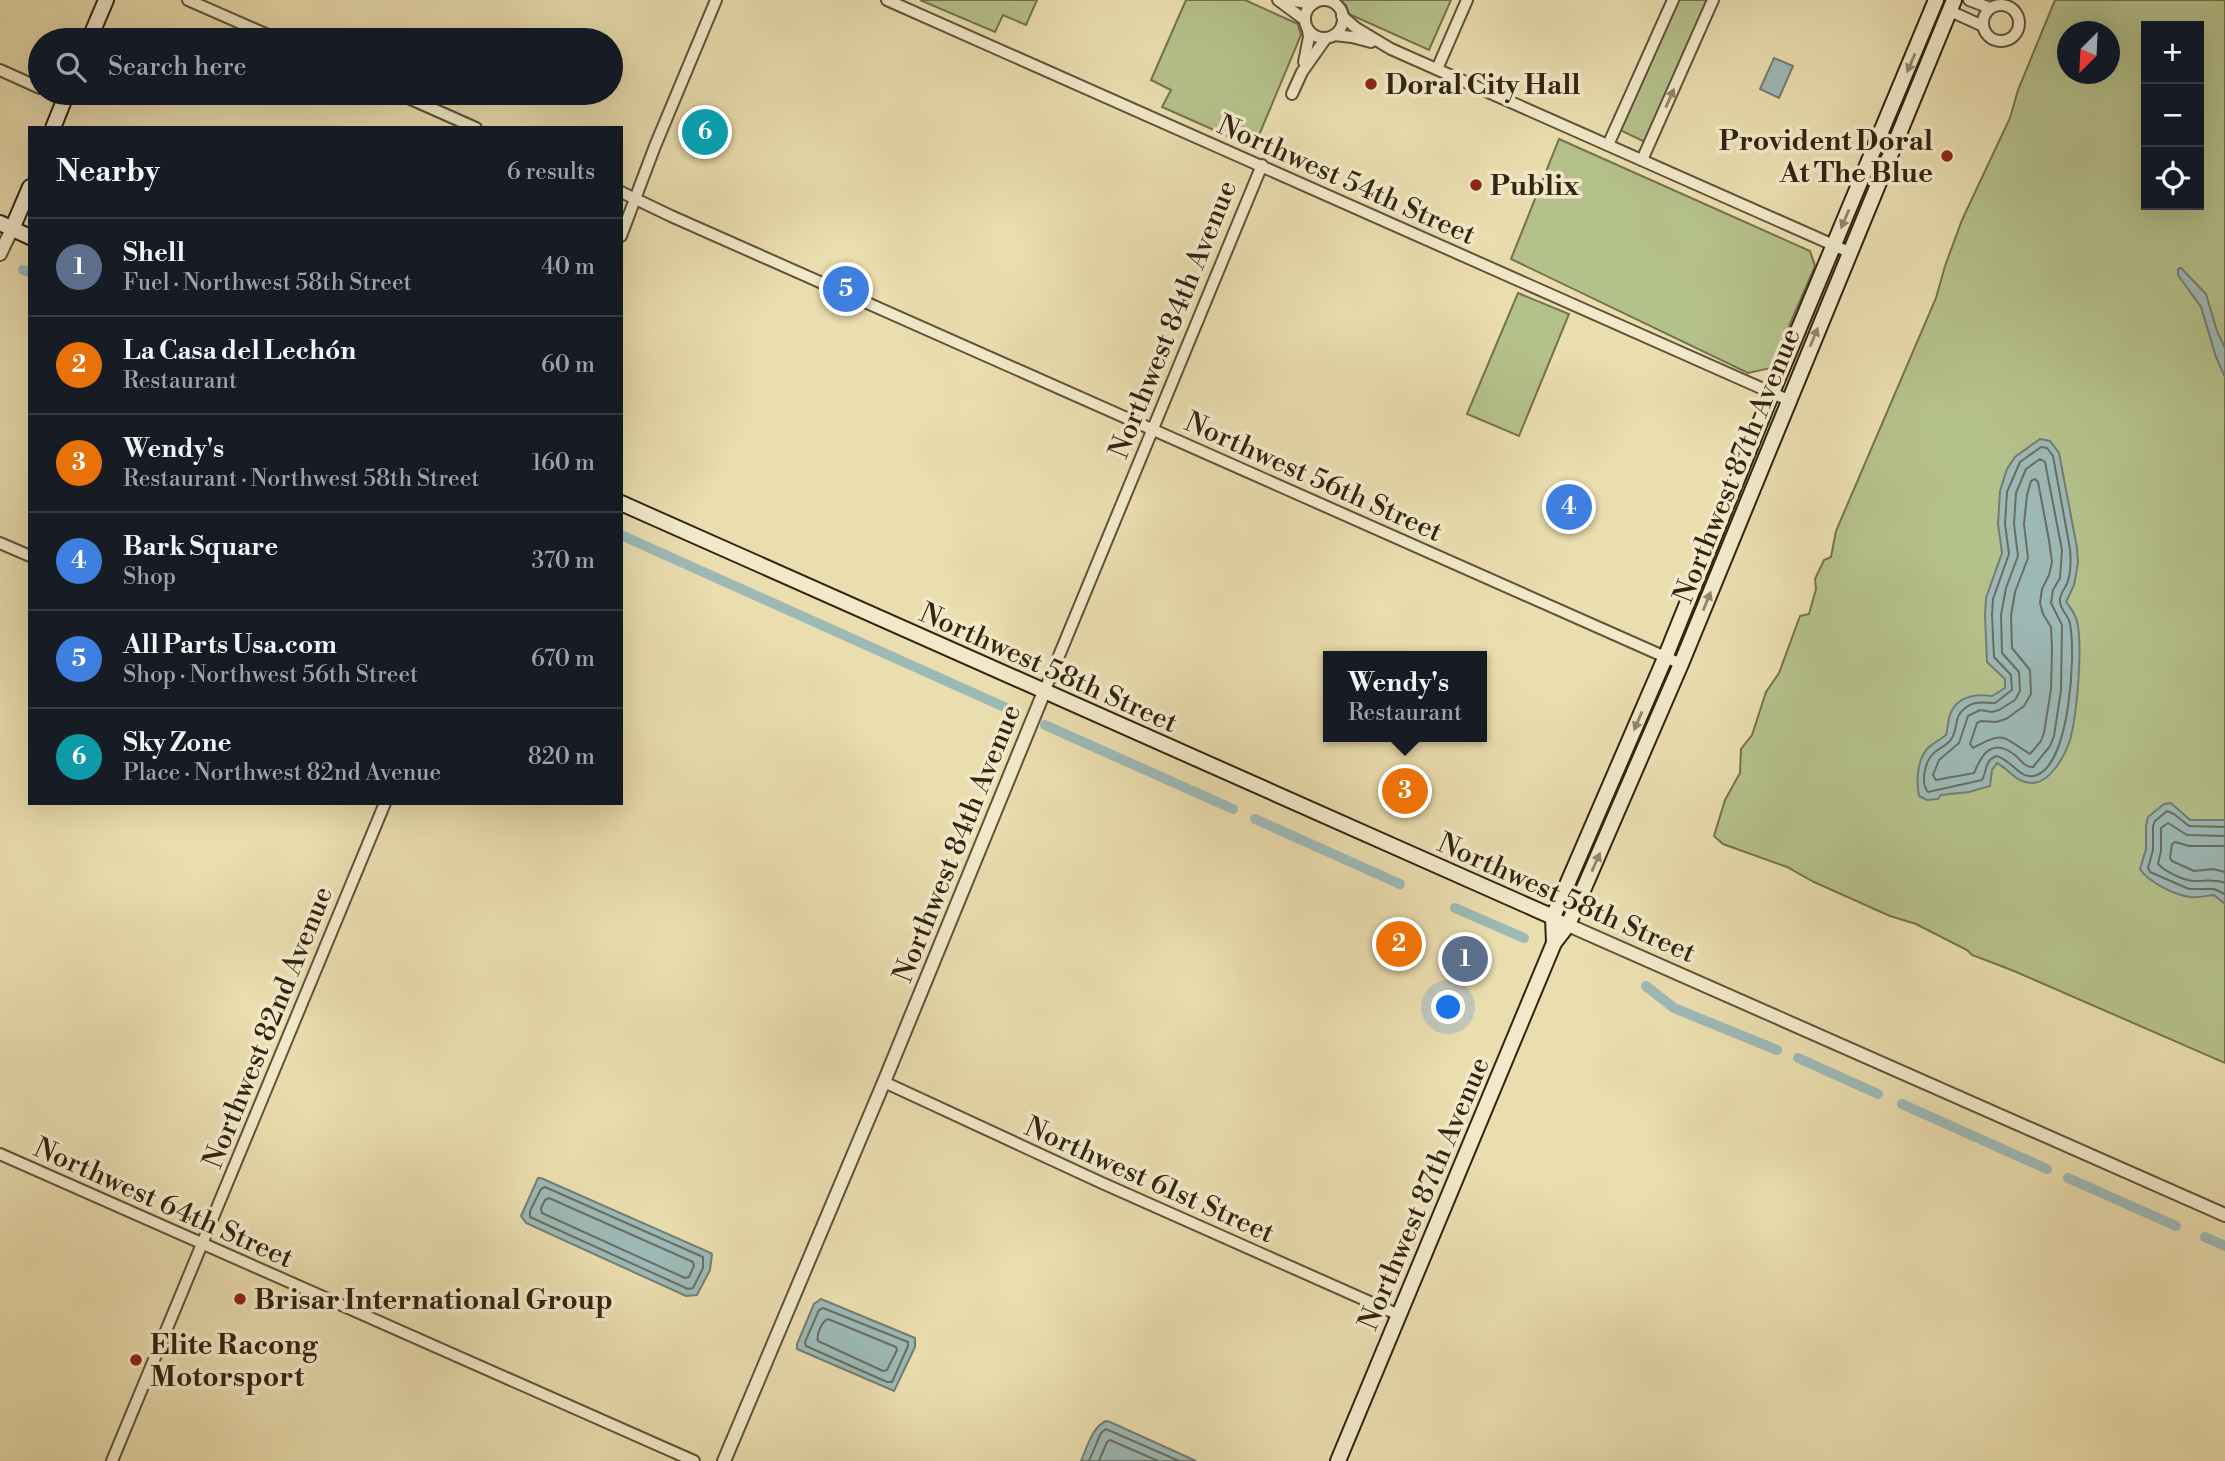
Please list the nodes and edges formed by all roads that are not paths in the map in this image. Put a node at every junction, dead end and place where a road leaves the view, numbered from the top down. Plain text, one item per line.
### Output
1 (106, 0) edge
2 (188, 0) edge
3 (716, 0) edge
4 (887, 0) edge
5 (1278, 0) edge
6 (1289, 0) edge
7 (1467, 0) edge
8 (1673, 0) edge
9 (1713, 0) edge
10 (1969, 0) edge
11 (1945, 3) edge
12 (1314, 4) junction
13 (1990, 8) junction
14 (1342, 16) junction
15 (1306, 25) junction
16 (1983, 26) junction
17 (94, 28) edge
18 (252, 28) edge
19 (1330, 37) junction
20 (1391, 48) junction
21 (1437, 69) junction
22 (0, 70) edge
23 (1302, 72) junction
24 (28, 83) edge
25 (1292, 94) dead end
26 (62, 105) edge
27 (424, 105) edge
28 (54, 126) edge
29 (471, 126) edge
30 (1608, 145) junction
31 (1642, 160) junction
32 (1262, 165) junction
33 (28, 190) edge
34 (623, 193) edge
35 (637, 199) junction
36 (4, 227) edge
37 (623, 231) edge
38 (28, 236) edge
39 (1833, 245) junction
40 (1849, 252) junction
41 (0, 254) edge
42 (1772, 393) junction
43 (1788, 400) junction
44 (1154, 428) junction
45 (623, 504) edge
46 (0, 543) edge
47 (28, 555) edge
48 (1665, 658) junction
49 (1681, 664) junction
50 (1044, 692) junction
51 (384, 805) edge
52 (1553, 918) junction
53 (1568, 925) junction
54 (1554, 943) junction
55 (884, 1082) junction
56 (0, 1154) edge
57 (2225, 1215) edge
58 (204, 1243) junction
59 (1399, 1315) junction
60 (112, 1461) edge
61 (694, 1461) edge
62 (724, 1461) edge
63 (1338, 1461) edge

1 - 17 main road
2 - 18 street
3 - 35 street
4 - 32 street, Northwest 54th Street
5 - 15 street
6 - 12 street
7 - 21 street
8 - 30 street
31 -> 9 street
10 - 13 street
11 - 16 street
11 -> 39 main road, Northwest 87th Avenue
11 - 40 main road, Northwest 87th Avenue
12 - 14 street
12 - 15 street
13 - 16 street
13 - 16 street
14 - 19 street
14 - 20 street
15 - 19 street
15 - 23 street
19 - 20 street
19 - 23 street
20 - 21 street
21 - 30 street
22 - 24 street
23 - 25 street
26 - 28 main road
27 - 29 street
30 - 31 street
31 - 39 street
32 - 42 street, Northwest 54th Street
32 - 44 street, Northwest 84th Avenue
33 - 36 main road
34 - 35 street, Northwest 56th Street
35 - 37 street
35 - 44 street, Northwest 56th Street
36 - 38 main road
36 - 41 street
39 - 40 street
39 - 42 main road, Northwest 87th Avenue
43 -> 40 main road, Northwest 87th Avenue
42 - 43 street, Northwest 54th Street
42 - 48 main road, Northwest 87th Avenue
49 -> 43 main road, Northwest 87th Avenue
44 - 48 street, Northwest 56th Street
44 - 50 street, Northwest 84th Avenue
45 - 50 main road, Northwest 58th Street
46 - 47 street
48 - 49 street, Northwest 56th Street
48 -> 52 main road, Northwest 87th Avenue
53 -> 49 main road, Northwest 87th Avenue
50 - 52 main road, Northwest 58th Street
50 - 55 street, Northwest 84th Avenue
51 - 58 street, Northwest 82nd Avenue
52 - 53 street, Northwest 58th Street
52 - 54 main road, Northwest 87th Avenue
53 - 54 main road, Northwest 87th Avenue
53 - 57 street, Northwest 58th Street
54 - 59 main road, Northwest 87th Avenue
55 - 59 street, Northwest 61st Street
55 - 62 street, Northwest 84th Avenue
56 - 58 street, Northwest 64th Street
58 - 60 street, Northwest 82nd Avenue
58 - 61 street, Northwest 64th Street
59 - 63 main road, Northwest 87th Avenue

